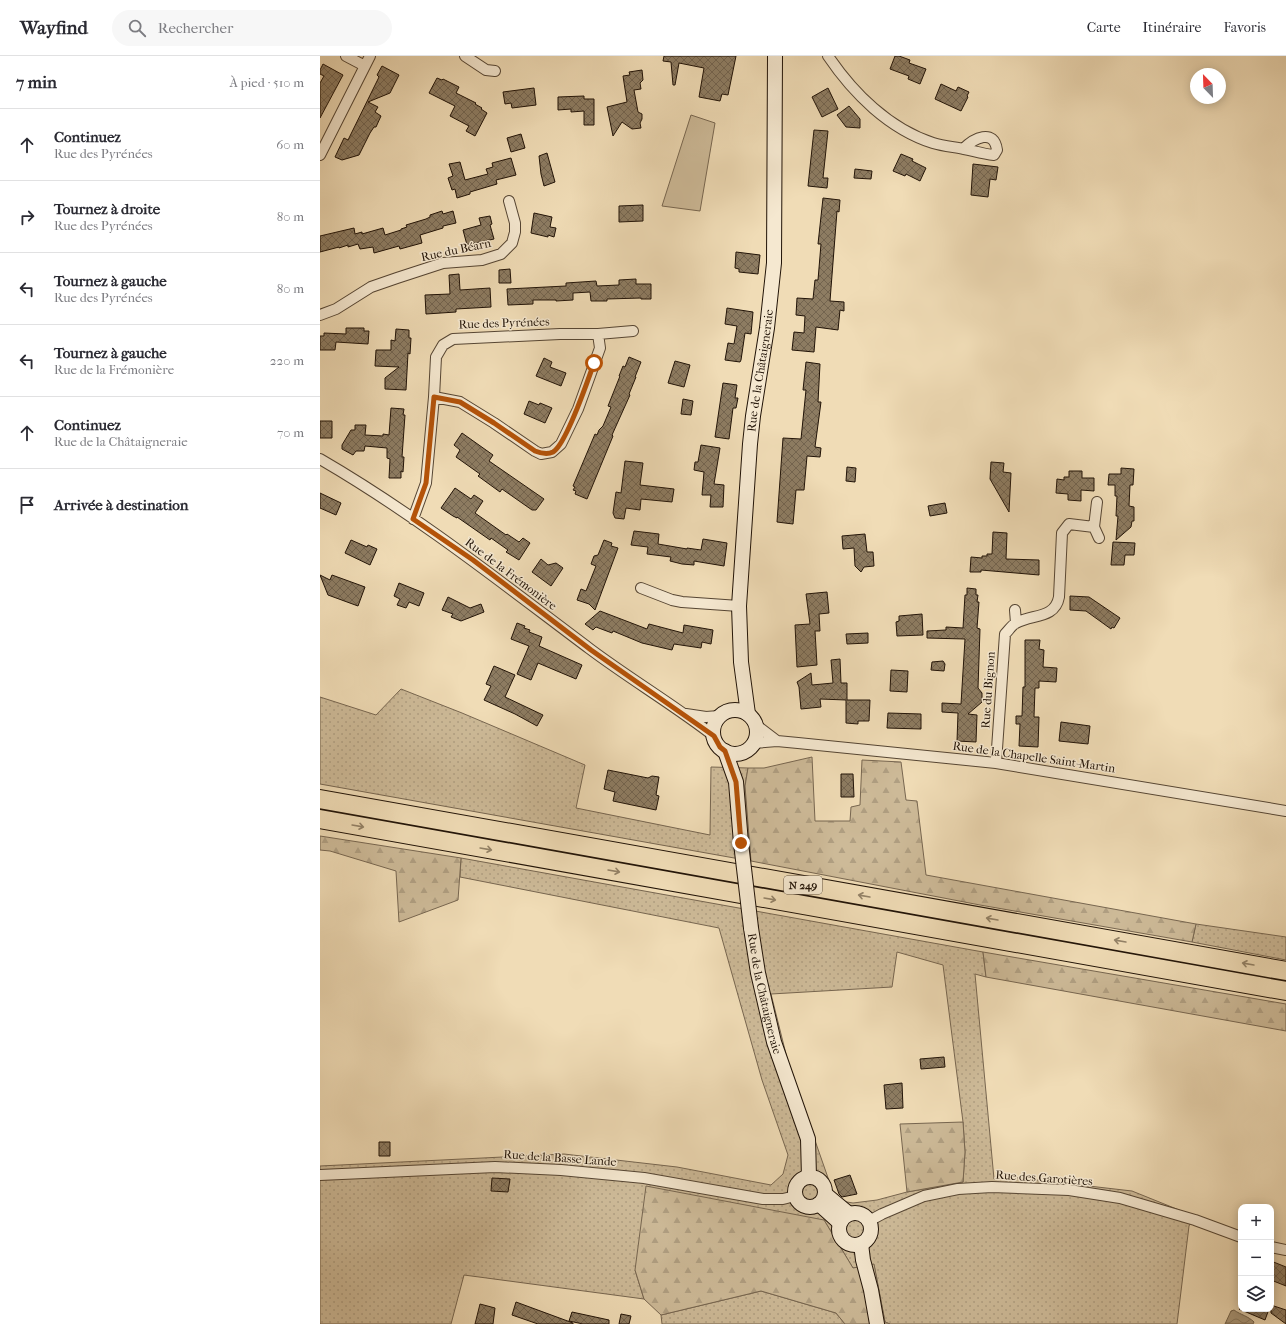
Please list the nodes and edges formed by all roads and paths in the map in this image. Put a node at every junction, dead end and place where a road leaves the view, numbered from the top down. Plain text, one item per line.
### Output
1 (346, 56) edge
2 (370, 56) edge
3 (775, 56) edge
4 (828, 56) edge
5 (466, 57) edge
6 (365, 66) junction
7 (495, 71) dead end
8 (963, 149) dead end
9 (320, 155) edge
10 (508, 201) dead end
11 (320, 314) edge
12 (633, 331) dead end
13 (598, 334) junction
14 (434, 397) junction
15 (320, 459) edge
16 (1097, 502) dead end
17 (413, 519) junction
18 (1094, 527) junction
19 (1099, 538) dead end
20 (641, 588) dead end
21 (739, 606) junction
22 (1015, 610) dead end
23 (1016, 623) junction
24 (744, 686) junction
25 (732, 710) junction
26 (684, 714) junction
27 (719, 716) junction
28 (752, 720) junction
29 (714, 736) junction
30 (777, 741) junction
31 (749, 747) junction
32 (725, 751) junction
33 (996, 762) junction
34 (736, 782) junction
35 (320, 799) edge
36 (1286, 810) edge
37 (320, 819) edge
38 (1286, 971) edge
39 (1286, 991) edge
40 (320, 1175) edge
41 (809, 1177) junction
42 (795, 1196) junction
43 (822, 1199) junction
44 (844, 1219) junction
45 (869, 1221) junction
46 (1238, 1236) edge
47 (861, 1244) junction
48 (1274, 1248) edge
49 (1286, 1250) edge
50 (877, 1324) edge

1 - 6 street
2 - 6 street
3 - 21 street, Rue de la Châtaigneraie
4 - 8 street
5 - 7 street
6 - 9 street
10 - 11 street, Rue du Béarn
12 - 13 street, Rue des Pyrénées
13 - 14 street, Rue des Pyrénées
13 - 14 street
14 - 17 street, Rue des Pyrénées
15 - 17 street, Rue de la Frémonière
16 - 18 street
17 - 26 street, Rue de la Frémonière
18 - 19 street
18 - 23 street
20 - 21 street
21 - 24 street, Rue de la Châtaigneraie
22 - 23 street
23 - 33 street, Rue du Bignon
24 - 25 street
24 - 28 street, Rue de la Châtaigneraie
25 - 27 street
25 - 28 street
26 - 27 street, Rue de la Frémonière
26 - 29 street, Rue de la Frémonière
27 - 29 street
28 - 30 street
28 - 31 street, Rue de la Châtaigneraie
29 - 32 street, Rue de la Châtaigneraie
30 - 31 street, Rue de la Chapelle Saint-Martin
30 - 33 street, Rue de la Chapelle Saint-Martin
31 - 32 street
31 - 34 street, Rue de la Châtaigneraie
32 - 34 street, Rue de la Châtaigneraie
33 - 36 street, Rue de la Chapelle Saint-Martin
34 - 41 street, Rue de la Châtaigneraie, bridge
38 -> 35 highway, N 249
37 -> 39 highway, N 249
40 - 42 street, Rue de la Basse Lande
41 - 42 street
41 - 43 street
42 - 43 street
43 - 44 street
44 - 45 street
44 - 47 street
45 - 46 street, Rue des Garotières
45 - 47 street
47 - 50 street
48 - 49 street

